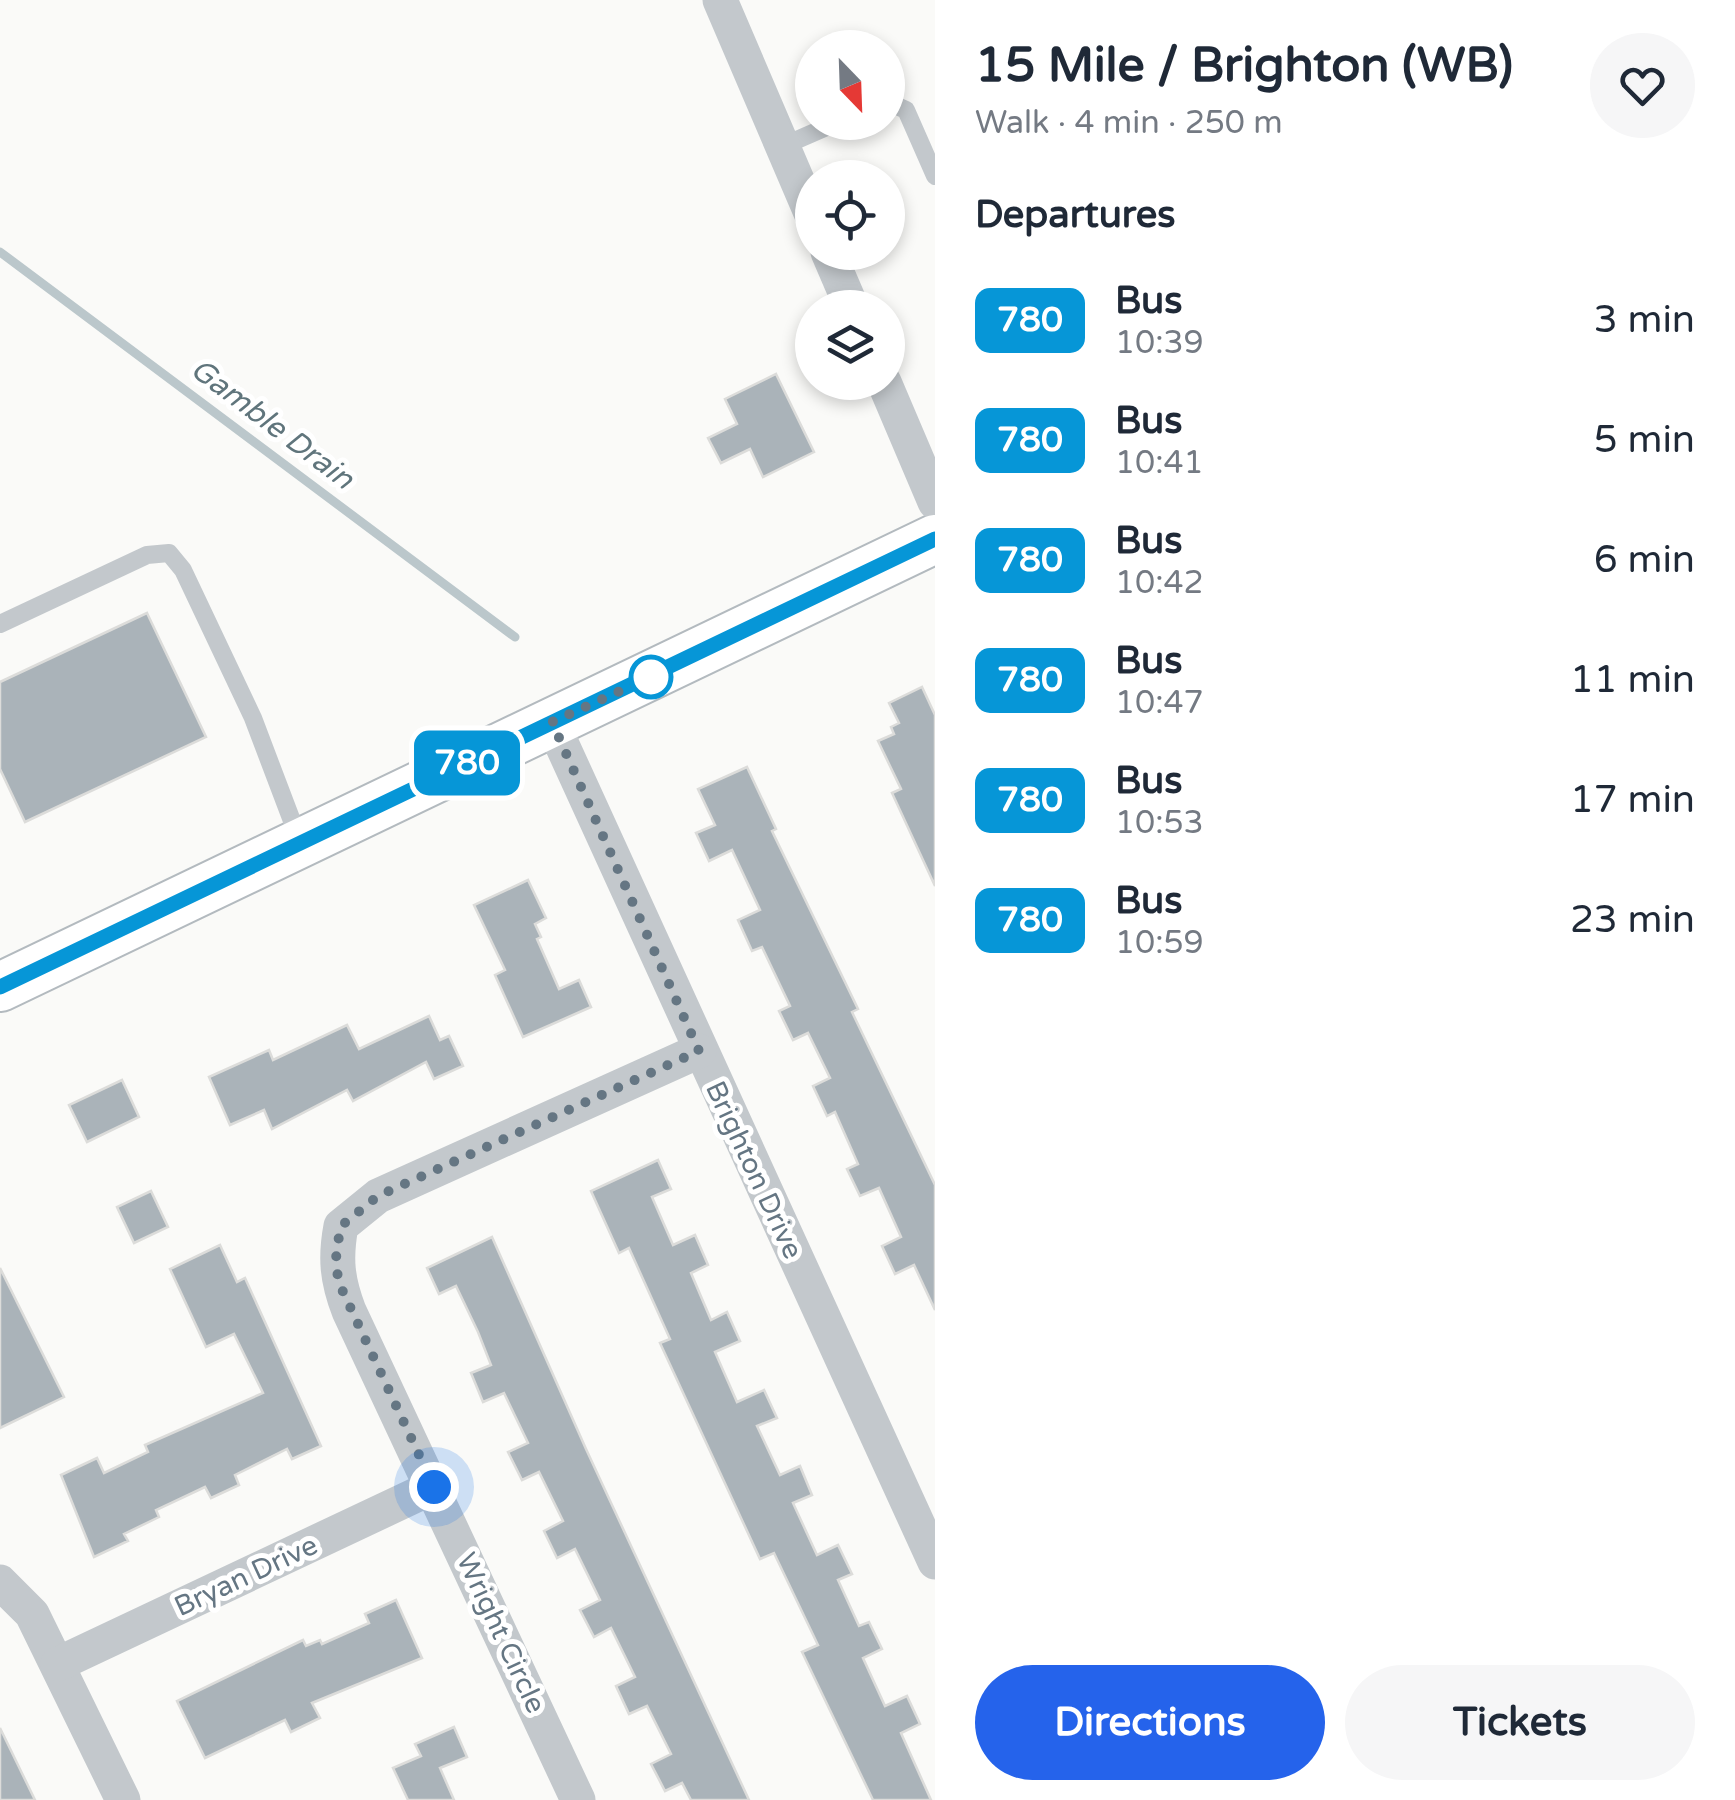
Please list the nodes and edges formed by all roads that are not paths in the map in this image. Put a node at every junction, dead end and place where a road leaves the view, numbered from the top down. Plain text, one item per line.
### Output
1 (720, 0) edge
2 (905, 110) edge
3 (797, 140) edge
4 (783, 146) junction
5 (795, 175) edge
6 (935, 176) edge
7 (892, 400) edge
8 (935, 502) edge
9 (935, 539) edge
10 (0, 624) edge
11 (552, 722) junction
12 (300, 842) junction
13 (0, 986) edge
14 (699, 1051) junction
15 (434, 1487) junction
16 (935, 1562) edge
17 (0, 1582) edge
18 (58, 1664) junction
19 (124, 1800) edge
20 (578, 1800) edge

1 - 4 street
2 - 6 lane
3 - 4 lane
4 - 5 street
7 - 8 street
9 - 11 main road
10 - 12 lane
11 - 12 main road
11 - 14 street, Brighton Drive
12 - 13 main road
14 - 15 street, Wright Circle
14 - 16 street, Brighton Drive
15 - 18 street, Bryan Drive
15 - 20 street, Wright Circle
17 - 18 street
18 - 19 street

